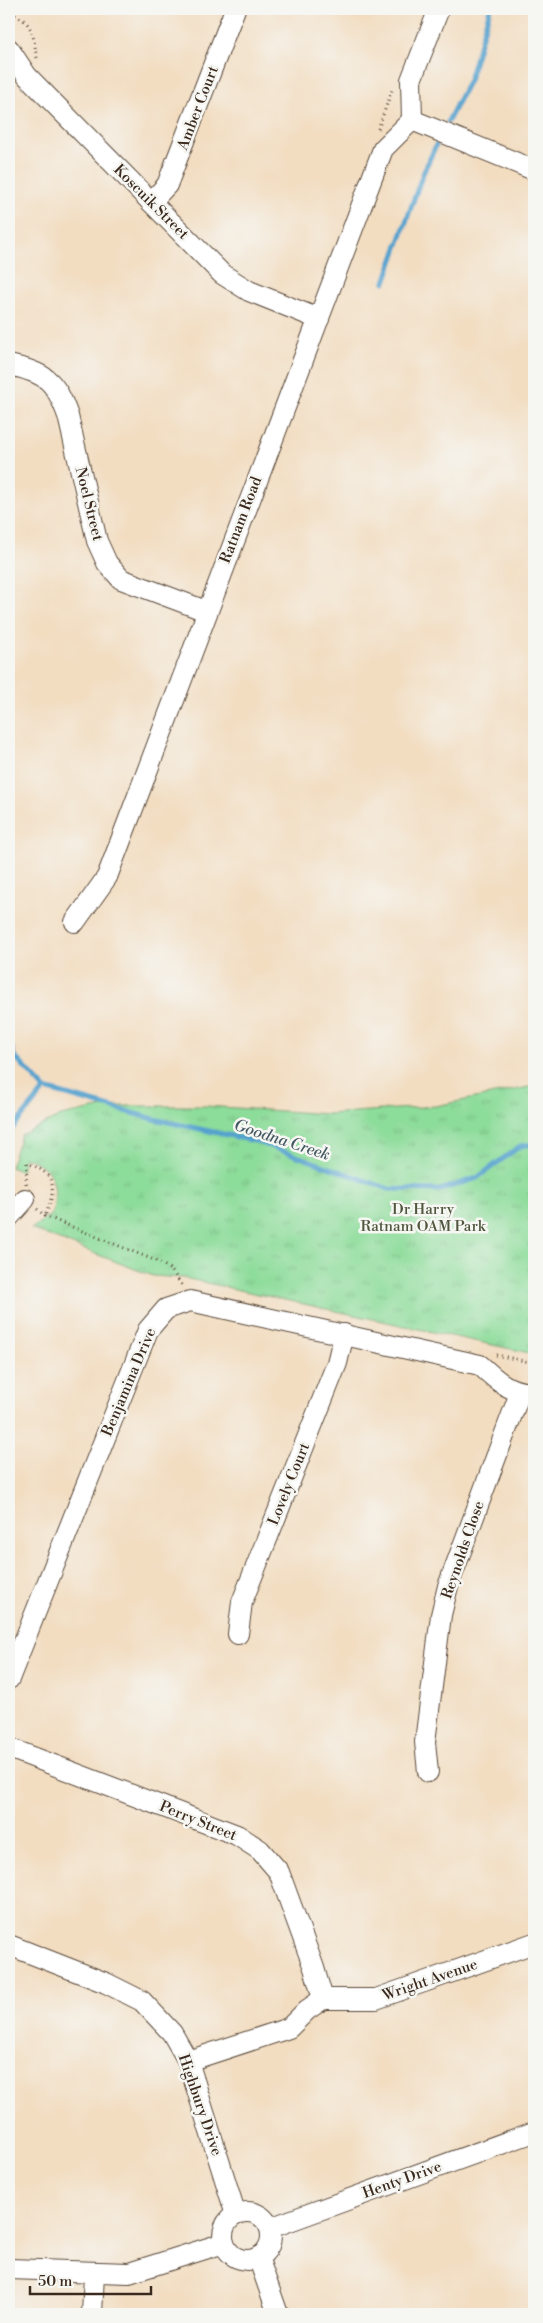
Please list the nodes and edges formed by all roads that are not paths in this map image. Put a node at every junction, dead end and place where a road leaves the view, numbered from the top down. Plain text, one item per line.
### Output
1 (235, 9) edge
2 (439, 9) edge
3 (9, 49) edge
4 (412, 120) junction
5 (534, 170) edge
6 (151, 202) junction
7 (319, 319) junction
8 (9, 365) edge
9 (206, 611) junction
10 (75, 922) dead end
11 (25, 1199) road end
12 (9, 1217) edge
13 (344, 1334) junction
14 (527, 1393) edge
15 (238, 1634) dead end
16 (9, 1679) edge
17 (9, 1748) edge
18 (428, 1772) dead end
19 (534, 1943) edge
20 (9, 1945) edge
21 (323, 1999) junction
22 (188, 2061) junction
23 (534, 2132) edge
24 (236, 2215) junction
25 (270, 2228) junction
26 (224, 2243) junction
27 (258, 2257) junction
28 (9, 2270) edge
29 (94, 2274) junction
30 (92, 2314) edge
31 (278, 2314) edge

1 - 6 street, Amber Court
2 - 4 street
3 - 6 street, Koscuik Street
4 - 5 street
4 - 7 street, Ratnam Road
6 - 7 street, Koscuik Street
7 - 9 street, Ratnam Road
8 - 9 street, Noel Street
9 - 10 street, Ratnam Road
11 - 12 street
13 - 14 street, Benjamina Drive
13 - 15 street, Lovely Court
13 - 16 street, Benjamina Drive
14 - 18 street, Reynolds Close
17 - 21 street, Perry Street
19 - 21 street, Wright Avenue
20 - 22 street, Highbury Drive
21 - 22 street
22 - 24 street, Highbury Drive
23 - 25 street, Henty Drive
24 - 25 street
24 - 26 street
25 - 27 street
26 - 27 street
26 - 29 street
27 - 31 street
28 - 29 street
29 - 30 street

